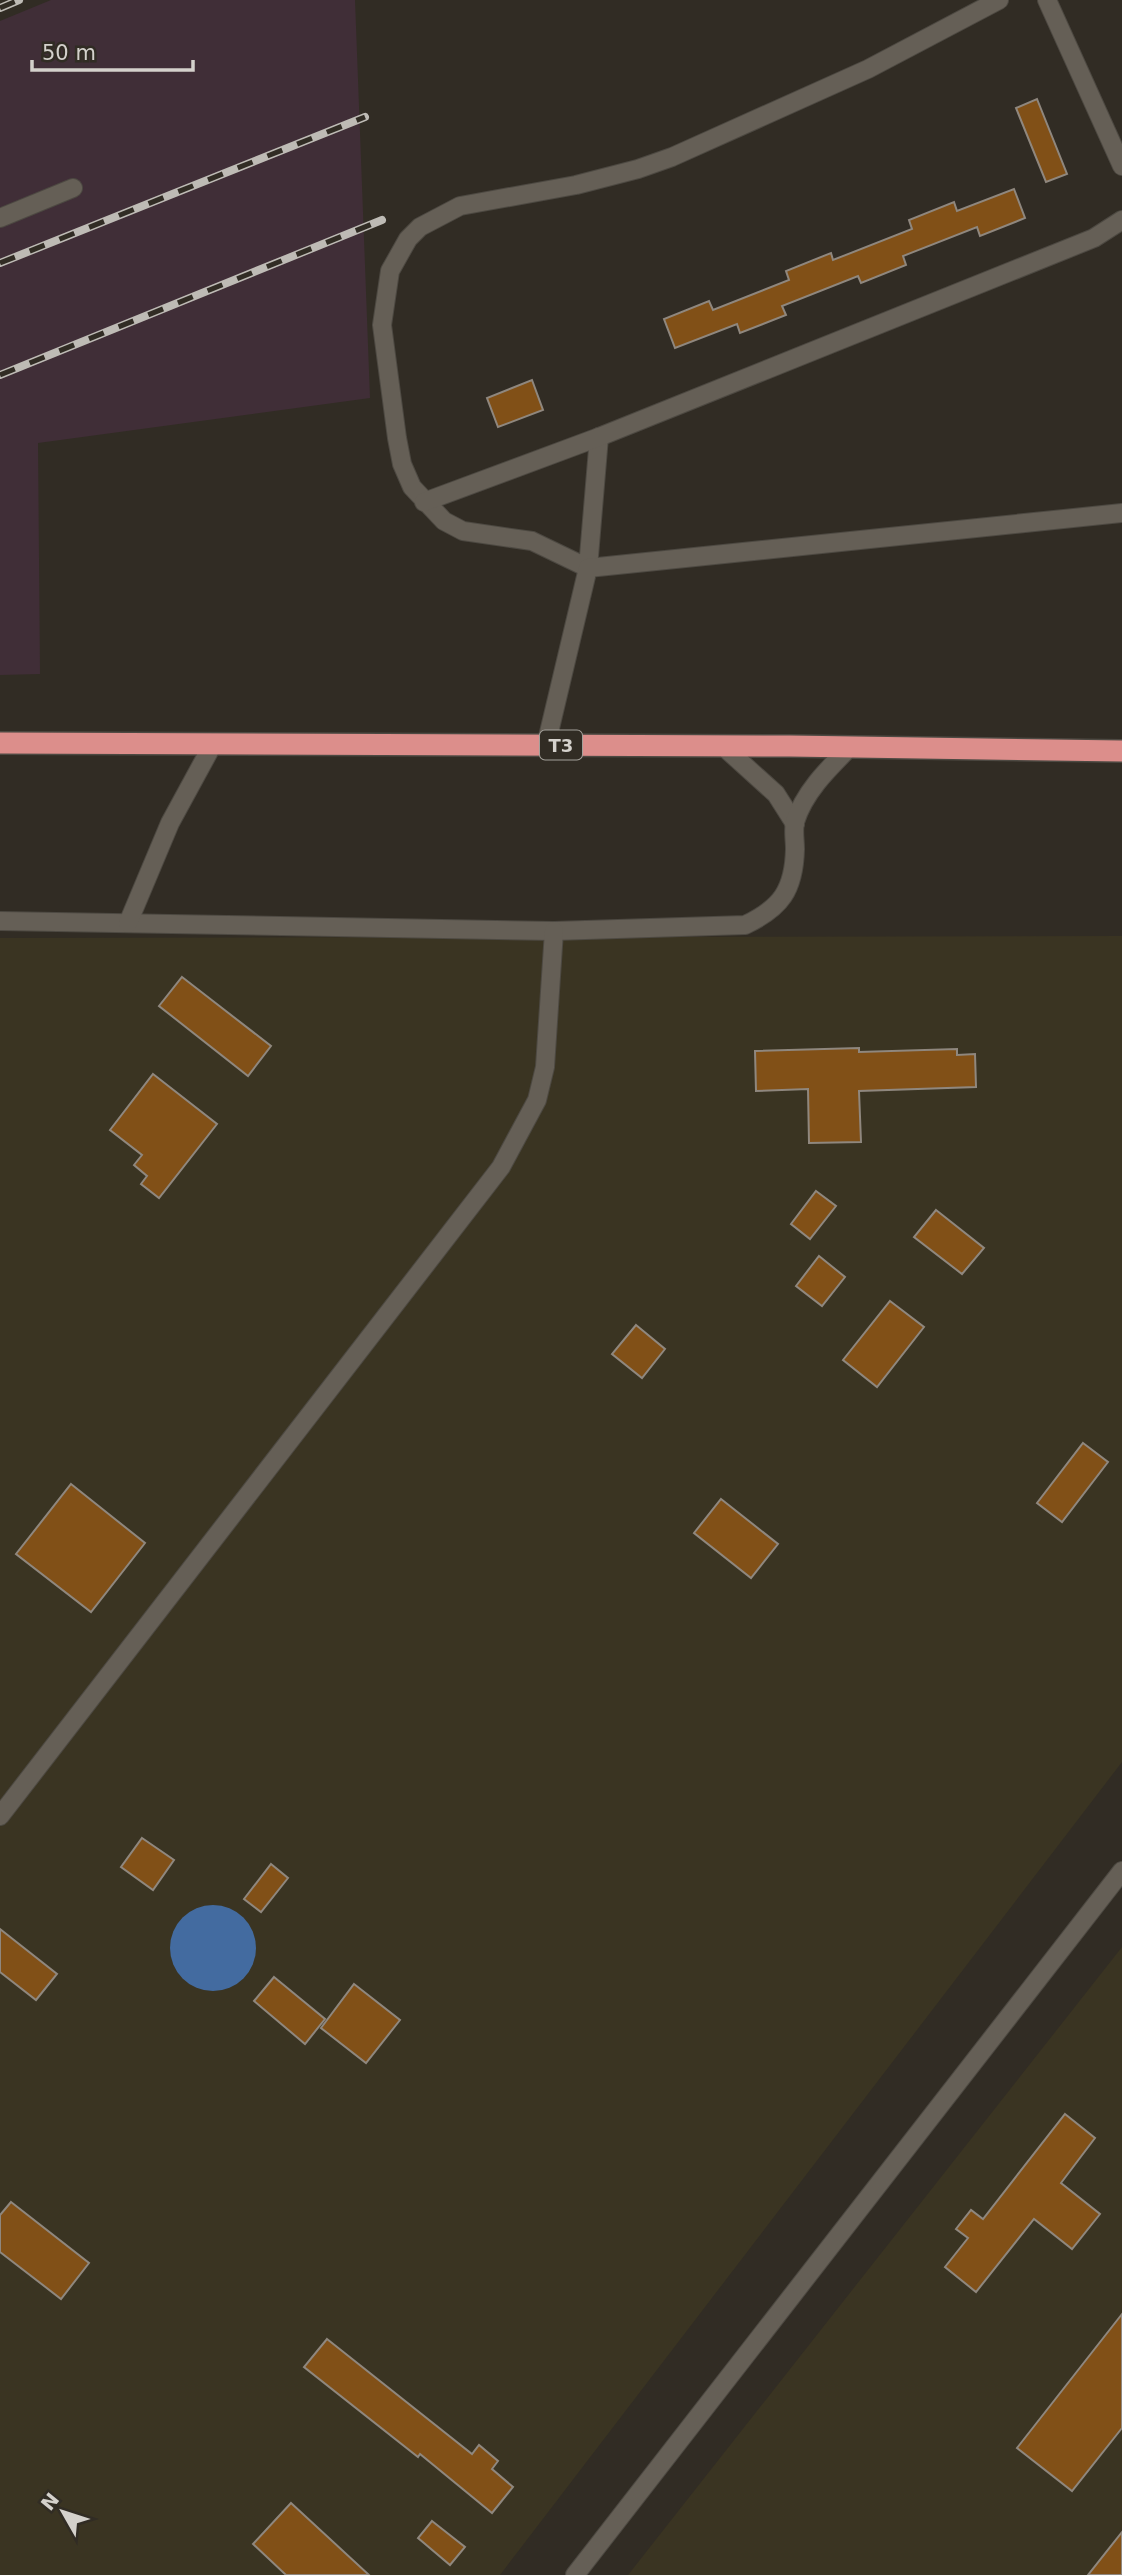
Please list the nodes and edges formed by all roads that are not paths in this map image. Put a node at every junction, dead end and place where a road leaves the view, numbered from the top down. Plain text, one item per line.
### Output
1 (999, 0) edge
2 (1047, 0) edge
3 (1122, 166) edge
4 (73, 188) dead end
5 (0, 218) edge
6 (1122, 220) edge
7 (599, 437) junction
8 (424, 502) junction
9 (1122, 513) edge
10 (589, 568) junction
11 (0, 743) edge
12 (213, 744) junction
13 (545, 745) junction
14 (724, 747) junction
15 (850, 747) junction
16 (1122, 751) edge
17 (795, 824) junction
18 (0, 921) edge
19 (128, 923) junction
20 (554, 931) junction
21 (0, 1816) edge
22 (1122, 1871) edge
23 (575, 2575) edge

1 - 8 street
2 - 3 street
4 - 5 street
6 - 7 street
7 - 8 street
7 - 10 street
8 - 10 street
9 - 10 street
10 - 13 street
11 - 12 highway, T3
12 - 13 highway, T3
12 - 19 street
13 - 14 highway, T3
14 - 15 highway, T3
14 - 17 street
15 - 16 highway, T3
15 - 17 street
17 - 20 street
18 - 19 street
19 - 20 street
20 - 21 street
22 - 23 street

